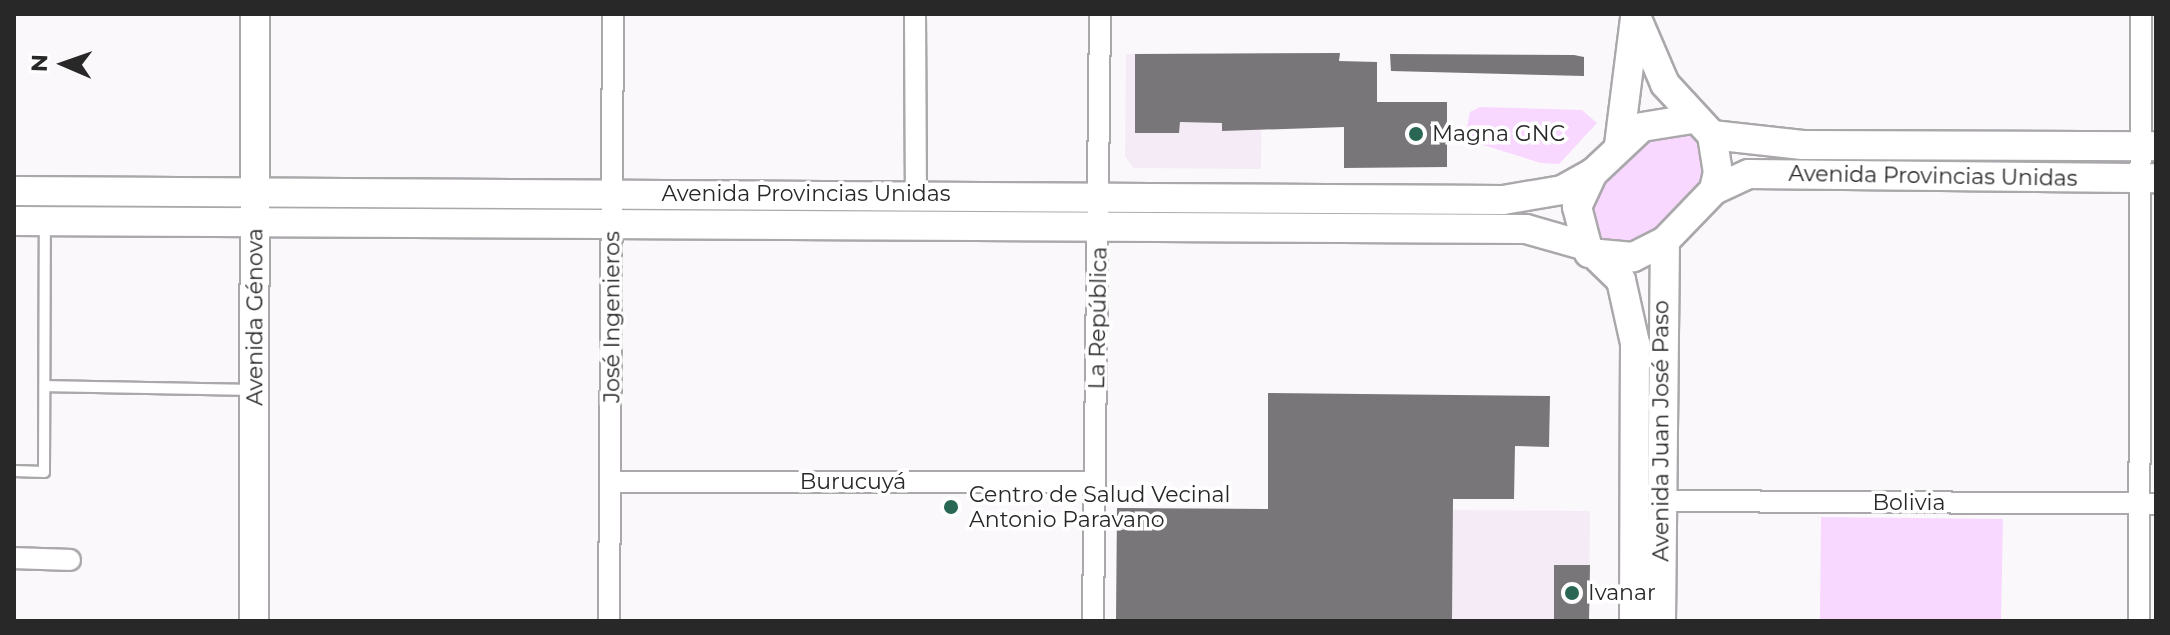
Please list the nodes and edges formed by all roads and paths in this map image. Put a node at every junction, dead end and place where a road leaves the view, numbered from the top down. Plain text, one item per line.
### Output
1 (255, 14) edge
2 (613, 14) edge
3 (915, 14) edge
4 (1100, 14) edge
5 (1635, 14) edge
6 (2141, 14) edge
7 (1702, 127) junction
8 (1619, 145) junction
9 (2148, 146) edge
10 (1593, 173) junction
11 (2148, 178) edge
12 (255, 189) junction
13 (1714, 190) junction
14 (14, 191) edge
15 (613, 194) junction
16 (916, 194) junction
17 (1099, 196) junction
18 (14, 221) edge
19 (45, 222) junction
20 (255, 223) junction
21 (612, 226) junction
22 (1099, 228) junction
23 (1665, 241) junction
24 (1590, 252) junction
25 (45, 386) junction
26 (255, 390) junction
27 (14, 471) edge
28 (611, 482) junction
29 (1095, 482) junction
30 (1662, 501) junction
31 (2148, 504) edge
32 (14, 558) edge
33 (70, 560) dead end
34 (254, 621) edge
35 (609, 621) edge
36 (1093, 621) edge
37 (1634, 621) edge
38 (1661, 621) edge
39 (2139, 621) edge

1 - 12 main road, Avenida Génova
2 - 15 street, José Ingenieros
3 - 16 street
4 - 17 street, La República
5 - 7 main road
5 - 8 main road
6 - 9 street
7 - 8 main road
7 - 9 main road, Avenida Provincias Unidas
7 - 13 main road
8 - 10 main road
9 - 11 street
10 - 17 main road, Avenida Provincias Unidas
10 - 24 main road
11 - 13 main road, Avenida Provincias Unidas
11 - 31 street
12 - 14 main road, Avenida Provincias Unidas
12 - 15 main road, Avenida Provincias Unidas
12 - 20 main road, Avenida Génova
13 - 23 main road
15 - 16 main road, Avenida Provincias Unidas
15 - 21 street, José Ingenieros
16 - 17 main road, Avenida Provincias Unidas
17 - 22 street, La República
18 - 19 main road, Avenida Provincias Unidas
19 - 20 main road, Avenida Provincias Unidas
19 - 25 lane
20 - 21 main road, Avenida Provincias Unidas
20 - 26 main road, Avenida Génova
21 - 22 main road, Avenida Provincias Unidas
21 - 28 street, José Ingenieros
22 - 24 main road, Avenida Provincias Unidas
22 - 29 street, La República
23 - 24 main road
23 - 30 main road, Avenida Juan José Paso
24 - 37 main road, Avenida Juan José Paso
25 - 26 lane
25 - 27 lane
26 - 34 main road, Avenida Génova
28 - 29 street, Burucuyá
28 - 35 street, José Ingenieros
29 - 36 street, La República
30 - 31 street, Bolivia
30 - 38 main road, Avenida Juan José Paso
31 - 39 street
32 - 33 street

